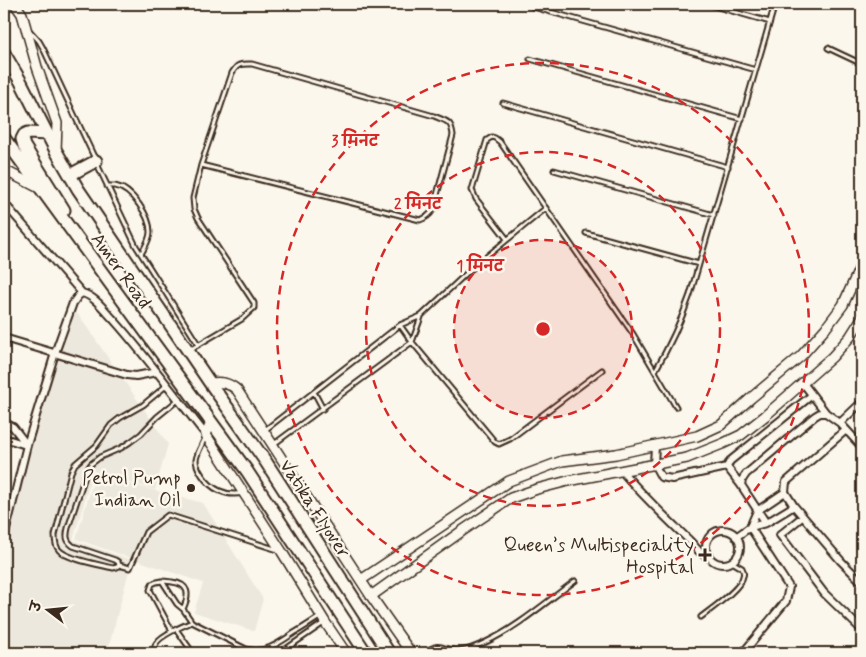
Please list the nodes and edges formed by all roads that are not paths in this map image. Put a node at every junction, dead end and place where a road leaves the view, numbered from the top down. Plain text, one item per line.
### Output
1 (16, 4) edge
2 (707, 4) edge
3 (775, 4) edge
4 (533, 7) dead end
5 (770, 22) junction
6 (26, 27) junction
7 (828, 48) dead end
8 (4, 53) edge
9 (530, 59) dead end
10 (862, 64) edge
11 (756, 70) junction
12 (502, 103) dead end
13 (742, 119) junction
14 (47, 134) junction
15 (4, 138) edge
16 (56, 151) junction
17 (96, 161) junction
18 (201, 165) junction
19 (728, 167) junction
20 (4, 170) edge
21 (554, 170) dead end
22 (70, 175) junction
23 (107, 186) junction
24 (41, 189) junction
25 (4, 203) edge
26 (546, 208) junction
27 (714, 216) junction
28 (67, 224) junction
29 (586, 233) dead end
30 (507, 239) junction
31 (141, 254) junction
32 (862, 263) edge
33 (699, 264) junction
34 (82, 293) junction
35 (421, 316) junction
36 (862, 318) edge
37 (400, 325) junction
38 (4, 338) edge
39 (412, 342) junction
40 (198, 344) junction
41 (188, 350) junction
42 (55, 353) junction
43 (602, 370) dead end
44 (655, 371) junction
45 (157, 372) junction
46 (803, 383) junction
47 (210, 384) junction
48 (167, 386) junction
49 (314, 392) junction
50 (812, 395) junction
51 (178, 400) junction
52 (862, 402) edge
53 (676, 407) dead end
54 (323, 409) junction
55 (826, 413) junction
56 (4, 422) edge
57 (211, 422) junction
58 (840, 423) junction
59 (846, 430) junction
60 (263, 432) junction
61 (206, 435) junction
62 (4, 438) edge
63 (27, 445) junction
64 (272, 446) junction
65 (655, 446) junction
66 (862, 447) edge
67 (654, 464) junction
68 (727, 466) junction
69 (621, 470) junction
70 (741, 485) junction
71 (785, 492) junction
72 (244, 493) junction
73 (794, 506) junction
74 (757, 511) junction
75 (802, 517) junction
76 (766, 523) junction
77 (750, 527) junction
78 (736, 537) junction
79 (4, 538) edge
80 (691, 541) junction
81 (707, 542) junction
82 (282, 552) junction
83 (710, 558) junction
84 (732, 562) junction
85 (119, 565) junction
86 (361, 580) junction
87 (162, 581) junction
88 (575, 581) dead end
89 (862, 582) edge
90 (371, 596) junction
91 (184, 608) junction
92 (701, 617) dead end
93 (323, 619) junction
94 (192, 622) junction
95 (174, 630) junction
96 (862, 630) edge
97 (253, 652) edge
98 (157, 653) edge
99 (193, 653) edge
100 (280, 653) edge
101 (346, 653) edge
102 (366, 653) edge
103 (389, 653) edge
104 (411, 653) edge
105 (424, 653) edge
106 (743, 653) edge

1 - 6 street
2 - 5 lane
3 - 5 lane
4 - 11 lane
5 - 11 lane
6 - 16 street
6 - 17 lane
7 - 10 lane
8 - 14 highway, Vatika Flyover
9 - 13 lane
11 - 13 lane
12 - 19 lane
13 - 19 lane
14 - 16 highway, Vatika Flyover
14 - 28 highway
15 - 24 highway, Amer Road
16 - 22 highway, Vatika Flyover
17 - 22 highway
17 - 23 lane
18 - 18 lane
18 - 40 lane
19 - 27 lane
20 - 24 street
21 - 27 lane
22 - 41 highway, Vatika Flyover
23 - 31 lane
23 - 31 lane
24 - 28 highway, Amer Road
25 - 34 street
26 - 30 lane
26 - 30 lane
26 - 44 lane
27 - 33 lane
28 - 57 highway, Amer Road
29 - 33 lane
30 - 35 lane
31 - 40 lane
32 - 65 street
33 - 44 lane
34 - 42 street
34 - 45 street
35 - 37 lane
35 - 39 lane
36 - 46 street
37 - 39 lane
37 - 49 lane
38 - 42 street
39 - 43 lane
39 - 54 lane
40 - 41 lane
41 - 47 highway, Vatika Flyover
42 - 45 street
42 - 63 street
44 - 53 lane
45 - 48 street
46 - 50 street
46 - 67 street
47 - 60 street
47 - 103 highway, Vatika Flyover
48 - 51 street
48 - 85 lane
49 - 54 lane
49 - 60 lane
50 - 55 street
50 - 68 street
51 - 61 street
51 - 85 lane
52 - 58 street
54 - 64 lane
55 - 58 street
55 - 70 street
56 - 63 street
57 - 61 street
57 - 102 highway, Vatika Flyover
58 - 59 street
59 - 66 street
59 - 71 street
60 - 64 street
61 - 72 street
61 - 72 lane
62 - 63 street
63 - 79 street
64 - 86 street
65 - 67 street
65 - 86 street
67 - 68 street
67 - 69 street
68 - 70 street
69 - 80 street
69 - 90 street
70 - 74 street
71 - 73 street
71 - 74 street
72 - 82 street
73 - 75 street
73 - 76 street
74 - 76 street
74 - 77 street
75 - 89 street
75 - 96 street
76 - 77 street
77 - 78 street
77 - 106 street
78 - 81 street
78 - 84 street
80 - 81 street
80 - 83 street
81 - 83 street
82 - 85 lane
82 - 93 street
83 - 84 street
84 - 92 lane
86 - 90 street
87 - 91 lane
87 - 91 lane
87 - 95 lane
88 - 105 lane
90 - 104 street
91 - 94 lane
93 - 97 lane
93 - 100 lane
93 - 101 street
94 - 95 lane
94 - 97 lane
95 - 98 lane
95 - 99 lane

